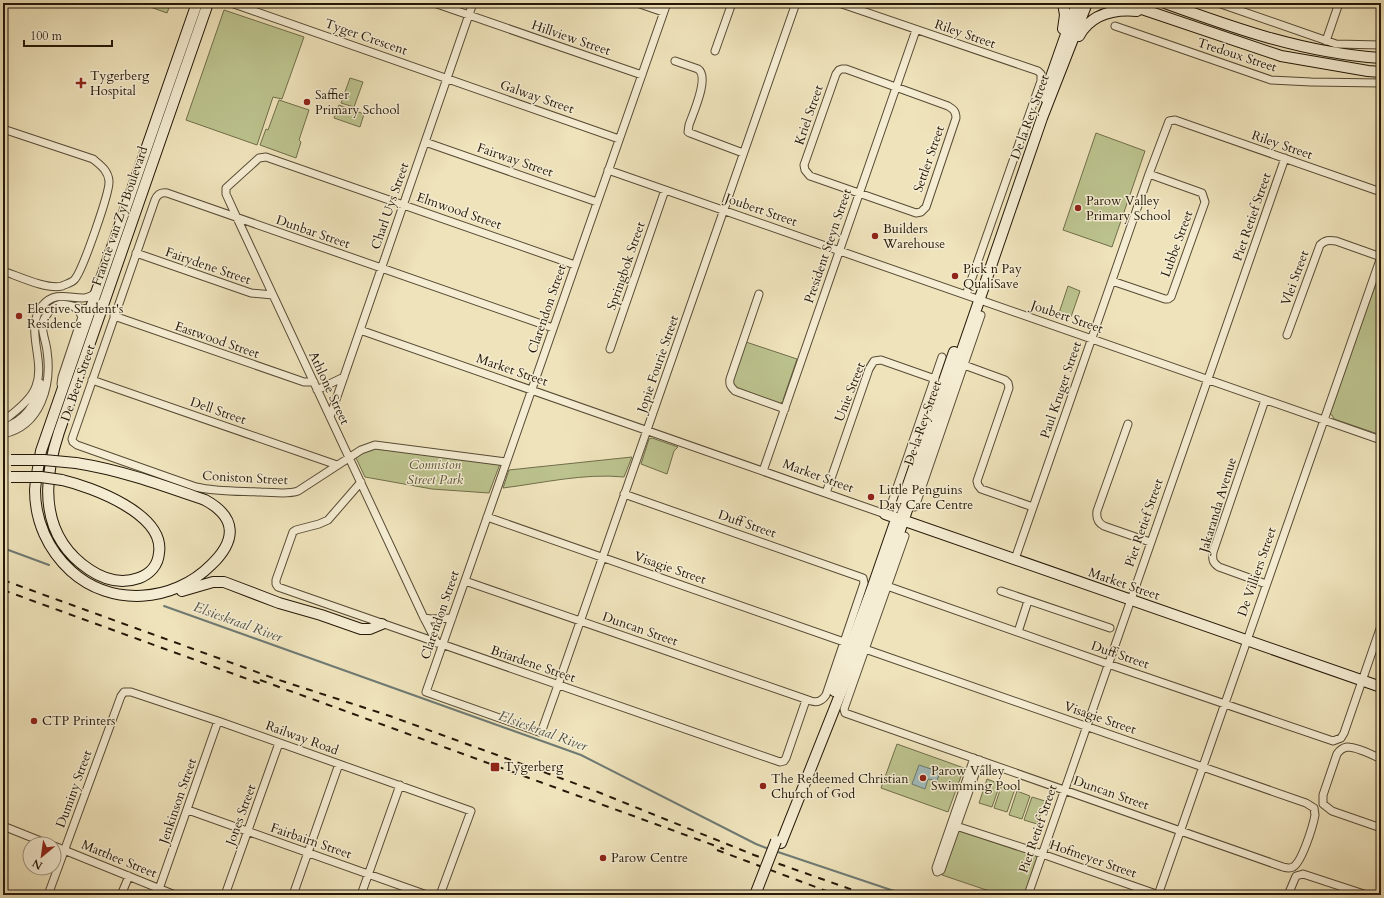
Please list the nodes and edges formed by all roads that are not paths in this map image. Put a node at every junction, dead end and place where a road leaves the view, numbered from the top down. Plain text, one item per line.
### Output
1 (197, 3) edge
2 (208, 3) edge
3 (231, 3) edge
4 (434, 3) edge
5 (473, 3) edge
6 (637, 3) edge
7 (667, 3) edge
8 (732, 3) edge
9 (796, 3) edge
10 (839, 3) edge
11 (1063, 3) edge
12 (1077, 3) edge
13 (1087, 3) edge
14 (1124, 3) edge
15 (1166, 3) edge
16 (1218, 3) edge
17 (1339, 3) edge
18 (663, 12) junction
19 (1153, 13) junction
20 (469, 15) junction
21 (1115, 26) dead end
22 (916, 30) junction
23 (1326, 41) junction
24 (1380, 44) edge
25 (715, 51) dead end
26 (1064, 52) junction
27 (1381, 58) edge
28 (675, 61) dead end
29 (1038, 71) joint
30 (1381, 72) edge
31 (642, 75) junction
32 (447, 78) junction
33 (1381, 83) edge
34 (896, 87) junction
35 (1175, 120) joint
36 (3, 129) edge
37 (619, 139) junction
38 (426, 142) junction
39 (743, 152) junction
40 (266, 157) joint
41 (1285, 158) junction
42 (608, 170) junction
43 (1149, 174) junction
44 (665, 190) junction
45 (1381, 192) edge
46 (859, 193) junction
47 (156, 197) joint
48 (597, 202) junction
49 (404, 205) junction
50 (724, 210) junction
51 (237, 218) junction
52 (840, 251) junction
53 (136, 253) junction
54 (1381, 257) edge
55 (575, 265) junction
56 (382, 268) junction
57 (3, 271) edge
58 (1112, 281) junction
59 (96, 293) junction
60 (759, 294) dead end
61 (273, 295) junction
62 (106, 297) junction
63 (973, 297) junction
64 (72, 305) junction
65 (90, 308) junction
66 (981, 315) dead end
67 (36, 316) junction
68 (114, 316) junction
69 (97, 322) junction
70 (553, 328) junction
71 (360, 330) junction
72 (42, 332) junction
73 (1288, 335) dead end
74 (1092, 339) junction
75 (610, 349) dead end
76 (942, 357) dead end
77 (964, 365) junction
78 (344, 377) junction
79 (935, 379) junction
80 (1208, 379) junction
81 (92, 380) junction
82 (314, 382) junction
83 (317, 390) junction
84 (532, 390) junction
85 (59, 398) junction
86 (1265, 400) junction
87 (785, 409) junction
88 (330, 417) junction
89 (1324, 420) junction
90 (3, 423) edge
91 (1128, 424) dead end
92 (3, 428) edge
93 (648, 430) junction
94 (3, 431) edge
95 (3, 434) edge
96 (1381, 440) edge
97 (73, 442) joint
98 (349, 457) junction
99 (7, 461) edge
100 (506, 462) junction
101 (337, 465) junction
102 (763, 471) junction
103 (7, 478) edge
104 (360, 482) junction
105 (826, 493) junction
106 (624, 494) junction
107 (892, 502) dead end
108 (915, 507) dead end
109 (1033, 507) junction
110 (885, 514) joint
111 (487, 517) junction
112 (900, 519) junction
113 (905, 536) dead end
114 (1150, 542) junction
115 (602, 558) junction
116 (1015, 559) junction
117 (465, 580) junction
118 (1266, 584) junction
119 (887, 586) junction
120 (170, 591) junction
121 (1001, 591) dead end
122 (1130, 600) junction
123 (1028, 601) junction
124 (424, 618) junction
125 (452, 618) junction
126 (580, 620) junction
127 (382, 624) junction
128 (1381, 626) edge
129 (1110, 628) dead end
130 (1018, 632) junction
131 (1246, 641) junction
132 (844, 642) junction
133 (440, 644) junction
134 (865, 649) junction
135 (1108, 664) junction
136 (1362, 680) junction
137 (558, 685) junction
138 (1381, 687) edge
139 (124, 692) joint
140 (806, 700) junction
141 (1224, 704) junction
142 (218, 721) junction
143 (1086, 726) junction
144 (540, 732) joint
145 (279, 743) junction
146 (1381, 758) edge
147 (977, 759) junction
148 (339, 764) junction
149 (1203, 767) junction
150 (400, 785) junction
151 (1065, 789) junction
152 (188, 810) junction
153 (3, 826) edge
154 (954, 826) junction
155 (1381, 828) edge
156 (1181, 830) junction
157 (247, 832) junction
158 (28, 836) edge
159 (778, 842) junction
160 (62, 849) edge
161 (65, 850) junction
162 (308, 853) junction
163 (1042, 854) junction
164 (1300, 860) joint
165 (368, 874) junction
166 (128, 876) junction
167 (159, 889) junction
168 (48, 895) edge
169 (121, 895) edge
170 (175, 895) edge
171 (225, 895) edge
172 (293, 895) edge
173 (361, 895) edge
174 (427, 895) edge
175 (440, 895) edge
176 (755, 895) edge
177 (761, 895) edge
178 (1028, 895) edge
179 (1158, 895) edge
180 (1288, 895) edge
181 (1367, 895) edge

1 - 59 main road, Francie van Zyl Boulevard
2 - 62 main road, Francie van Zyl Boulevard
3 - 32 street, Tyger Crescent
4 - 20 street
5 - 20 street, Charl Uys Street
6 - 18 street
7 - 18 street, Clarendon Street
8 - 25 street
9 - 39 street, Jopie Fourie Street
10 - 22 street, Riley Street
11 - 26 main road
12 - 26 main road, De la Rey Street
13 - 26 main road, De la Rey Street
14 - 19 main road
15 - 27 main road
16 - 23 street
17 - 23 street
18 - 31 street, Clarendon Street
19 - 26 main road
19 - 30 main road
20 - 31 street, Hillview Street
20 - 32 street, Charl Uys Street
21 - 33 street, Tredoux Street
22 - 29 street, Riley Street
22 - 34 street, President Steyn Street
23 - 24 street
26 - 63 main road, De la Rey Street
28 - 39 street
29 - 63 street, De la Rey Street
31 - 37 street, Clarendon Street
32 - 37 street, Galway Street
32 - 38 street, Charl Uys Street
34 - 46 street, President Steyn Street
34 - 46 street, Kriel Street
34 - 46 street, Settler Street
35 - 41 street, Riley Street
35 - 43 street, Paul Kruger Street
36 - 57 street
37 - 42 street, Clarendon Street
38 - 48 street, Fairway Street
38 - 49 street, Charl Uys Street
39 - 50 street, Jopie Fourie Street
40 - 49 street, Elmwood Street
40 - 51 street, Athlone Street
41 - 45 street, Riley Street
41 - 80 street, Piet Retief Street
42 - 44 street, Joubert Street
42 - 48 street, Clarendon Street
43 - 58 street, Paul Kruger Street
43 - 58 street, Lubbe Street
44 - 50 street, Joubert Street
44 - 75 street, Springbok Street
46 - 52 street, President Steyn Street
47 - 51 street, Dunbar Street
47 - 53 street, De Beer Street
48 - 55 street, Clarendon Street
49 - 55 street, Elmwood Street
49 - 56 street, Charl Uys Street
50 - 52 street, Joubert Street
50 - 93 street, Jopie Fourie Street
51 - 56 street, Dunbar Street
51 - 61 street, Athlone Street
52 - 63 street, Joubert Street
52 - 87 street, President Steyn Street
53 - 61 street, Fairydene Street
53 - 68 street, De Beer Street
54 - 73 street, Vlei Street
54 - 89 street, De Villiers Street
55 - 70 street, Clarendon Street
56 - 70 street, Dunbar Street
56 - 71 street, Charl Uys Street
58 - 74 street, Paul Kruger Street
59 - 65 main road, Francie van Zyl Boulevard
59 - 67 street
60 - 87 street
61 - 82 street, Athlone Street
62 - 65 street
62 - 69 main road, Francie van Zyl Boulevard
63 - 74 street, Joubert Street
63 - 112 main road, De la Rey Street
64 - 65 street
64 - 72 street
64 - 85 street
65 - 67 street
65 - 69 street
65 - 85 main road, Francie van Zyl Boulevard
66 - 77 street, De la Rey Street
67 - 90 street
68 - 81 street, De Beer Street
68 - 82 street, Eastwood Street
69 - 103 main road, Francie van Zyl Boulevard, bridge
70 - 84 street, Clarendon Street
71 - 78 street, Charl Uys Street
71 - 84 street, Market Street
72 - 92 street
72 - 94 street
72 - 95 street
74 - 80 street, Joubert Street
74 - 109 street, Paul Kruger Street
76 - 79 street, De la Rey Street
77 - 108 street, De la Rey Street
77 - 109 street
78 - 83 street
78 - 88 street, Charl Uys Street
79 - 105 street, Unie Street
79 - 107 street, De la Rey Street
80 - 86 street, Joubert Street
80 - 114 street, Piet Retief Street
81 - 97 street, De Beer Street
81 - 101 street, Dell Street
82 - 83 street, Athlone Street
83 - 88 street, Athlone Street
84 - 93 street, Market Street
84 - 100 street, Clarendon Street
85 - 120 main road, Francie van Zyl Boulevard
86 - 89 street, Joubert Street
86 - 118 street, Jakaranda Avenue
87 - 102 street, President Steyn Street
88 - 98 street, Athlone Street
89 - 96 street, Joubert Street
89 - 118 street, De Villiers Street
91 - 114 street
93 - 102 street, Market Street
93 - 106 street, Jopie Fourie Street
97 - 101 street, Coniston Street
98 - 100 street, Coniston Street
98 - 101 street, Coniston Street
98 - 104 street, Athlone Street
99 - 120 main road, Francie van Zyl Boulevard, bridge
100 - 111 street, Clarendon Street
102 - 105 street, Market Street
104 - 124 street, Athlone Street
104 - 127 street, Briardene Street
105 - 110 street, Market Street
106 - 115 street, Jopie Fourie Street
106 - 132 street, Duff Street
109 - 116 street, Paul Kruger Street
110 - 112 main road, Market Street
111 - 115 street, Visagie Street
111 - 117 street, Clarendon Street
112 - 116 main road, Market Street
112 - 159 main road, De la Rey Street
113 - 119 street
114 - 122 street, Piet Retief Street
115 - 126 street, Jopie Fourie Street
115 - 132 street, Visagie Street
116 - 122 main road, Market Street
117 - 125 street, Clarendon Street
117 - 126 street, Duncan Street
118 - 131 street, De Villiers Street
119 - 130 street, Duff Street
119 - 134 street
120 - 127 main road
121 - 123 street
122 - 131 main road, Market Street
122 - 135 street, Piet Retief Street
123 - 129 street
123 - 130 street
124 - 125 street
124 - 133 street, Athlone Street
125 - 133 street, Clarendon Street
126 - 137 street, Jopie Fourie Street
126 - 140 street, Duncan Street
127 - 133 street, Briardene Street
128 - 136 street
130 - 135 street, Duff Street
131 - 136 main road, Market Street
131 - 141 street, De Villiers Street
132 - 140 street
133 - 137 street, Briardene Street
133 - 144 street, Clarendon Street
134 - 143 street, Visagie Street
134 - 147 street, Duncan Street
135 - 141 street, Duff Street
135 - 143 street, Piet Retief Street
136 - 138 main road, Market Street
136 - 141 street, Duff Street
137 - 140 street, Briardene Street
137 - 144 street, Jopie Fourie Street
139 - 142 street, Railway Road
139 - 161 street, Duminy Street
141 - 149 street, De Villiers Street
142 - 145 street, Railway Road
142 - 152 street, Jenkinson Street
143 - 149 street, Visagie Street
143 - 151 street, Piet Retief Street
145 - 148 street, Railway Road
145 - 157 street, Jones Street
146 - 155 street
147 - 151 street, Duncan Street
147 - 154 street
148 - 150 street, Railway Road
148 - 162 street
149 - 156 street, De Villiers Street
149 - 164 street, Visagie Street
150 - 165 street
150 - 175 street, Railway Road
151 - 156 street, Duncan Street
151 - 163 street, Piet Retief Street
152 - 157 street, Fairbairn Street
152 - 167 street, Jenkinson Street
153 - 158 street
154 - 154 street
154 - 163 street, Hofmeyer Street
156 - 164 street, Duncan Street
156 - 179 street, De Villiers Street
157 - 162 street, Fairbairn Street
157 - 171 street, Jones Street
159 - 176 main road, De la Rey Street, bridge
159 - 177 main road, De la Rey Street
160 - 161 street, Matthee Street
161 - 166 street, Matthee Street
161 - 168 street, Duminy Street
162 - 165 street, Fairbairn Street
162 - 172 street
163 - 178 street, Piet Retief Street
163 - 179 street, Hofmeyer Street
165 - 173 street
165 - 174 street, Fairbairn Street
166 - 167 street, Matthee Street
166 - 169 street
167 - 170 street, Matthee Street
180 - 181 street

